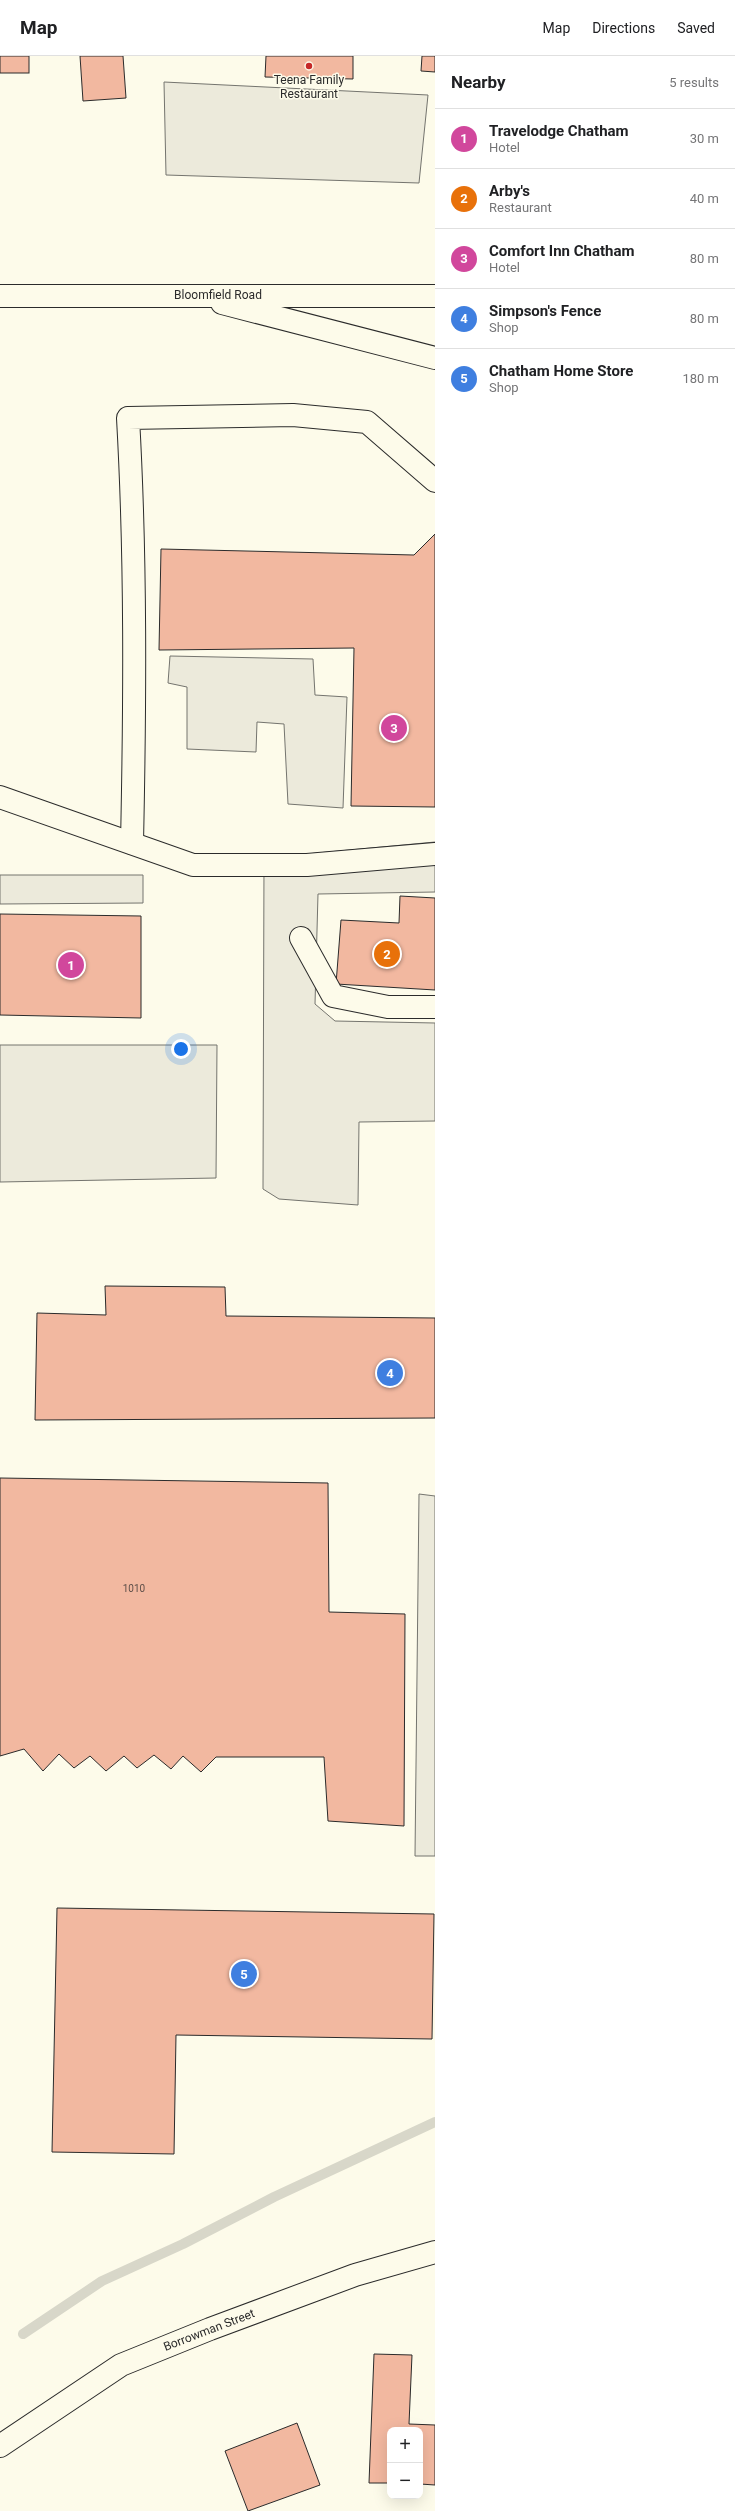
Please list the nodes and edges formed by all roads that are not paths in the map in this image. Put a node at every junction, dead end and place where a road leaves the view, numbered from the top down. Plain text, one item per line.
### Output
1 (188, 295) junction
2 (0, 296) edge
3 (435, 296) edge
4 (435, 358) edge
5 (435, 481) edge
6 (0, 797) edge
7 (132, 843) junction
8 (435, 854) edge
9 (301, 938) dead end
10 (435, 1006) edge
11 (435, 2252) edge
12 (0, 2446) edge

1 - 2 main road, Bloomfield Road
1 - 3 main road, Bloomfield Road
1 - 4 main road
5 - 7 main road
6 - 7 main road
7 - 8 main road
9 - 10 main road
11 - 12 main road, Borrowman Street

